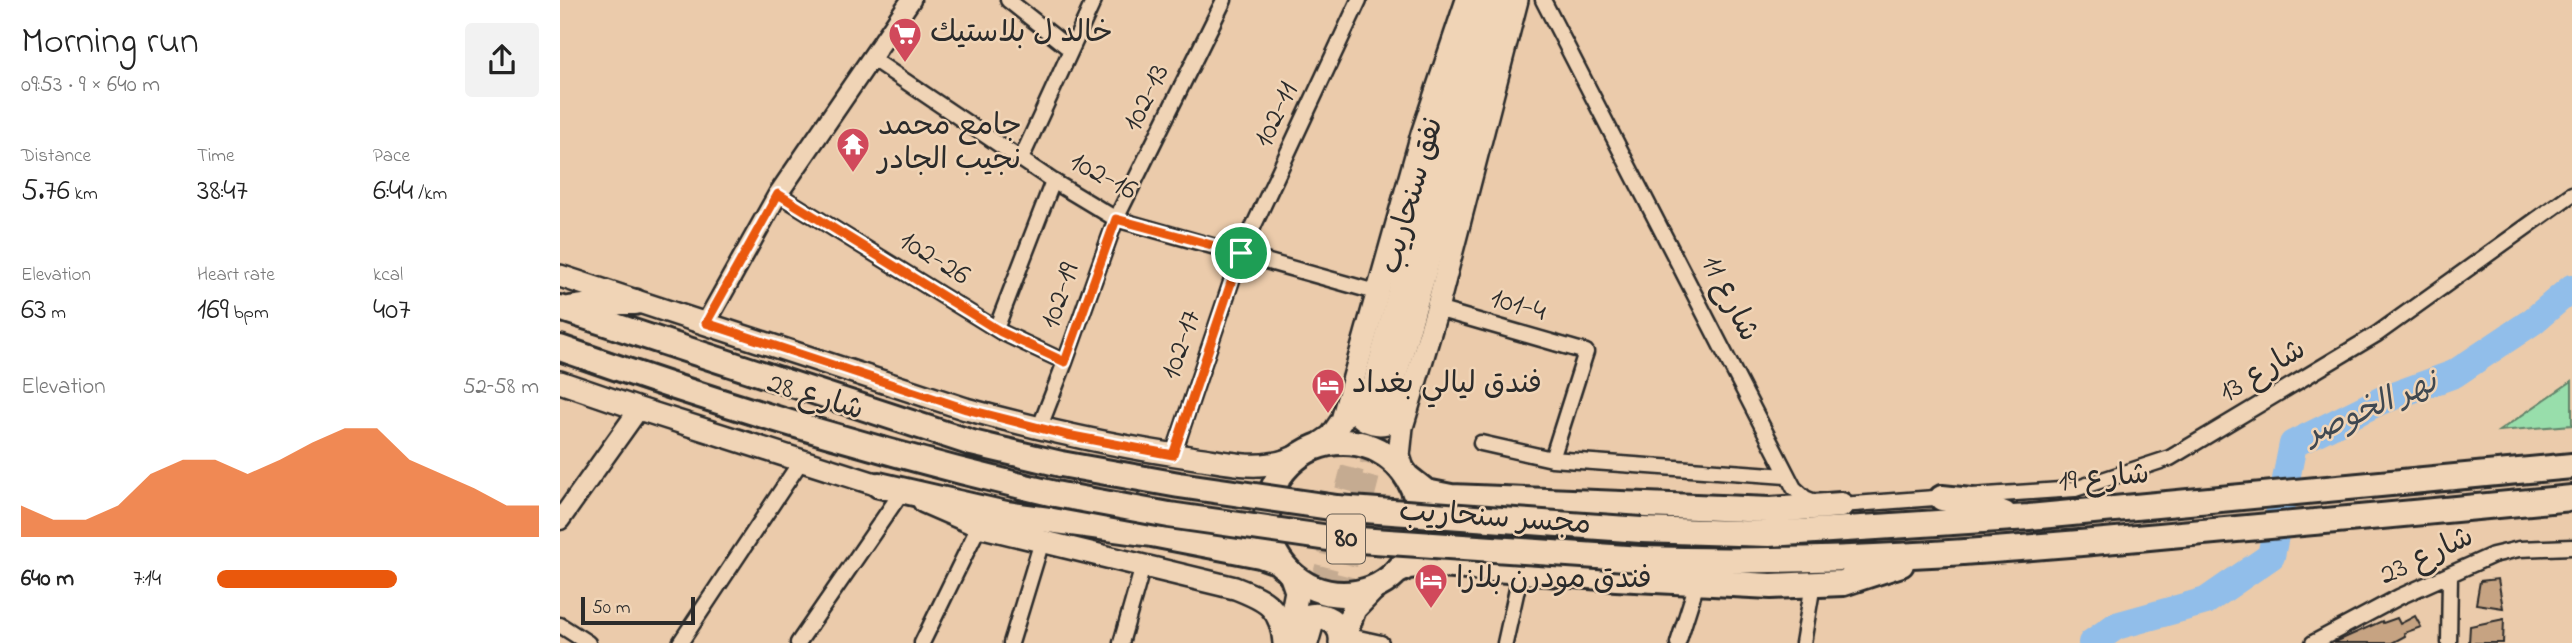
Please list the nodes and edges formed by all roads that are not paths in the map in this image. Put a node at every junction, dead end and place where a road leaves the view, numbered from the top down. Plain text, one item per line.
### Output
1 (911, 0) edge
2 (1008, 0) edge
3 (1094, 0) edge
4 (1224, 0) edge
5 (1359, 0) edge
6 (1467, 0) edge
7 (1480, 0) edge
8 (1504, 0) edge
9 (1517, 0) edge
10 (1544, 0) edge
11 (1071, 50) junction
12 (871, 58) junction
13 (1021, 159) junction
14 (1054, 181) junction
15 (778, 194) junction
16 (2572, 194) edge
17 (1116, 219) junction
18 (1241, 253) junction
19 (560, 275) edge
20 (1379, 293) junction
21 (635, 302) junction
22 (560, 308) edge
23 (1437, 309) junction
24 (706, 323) junction
25 (996, 329) junction
26 (560, 348) edge
27 (1065, 362) junction
28 (560, 382) edge
29 (1369, 402) junction
30 (1409, 402) junction
31 (639, 409) junction
32 (1039, 429) junction
33 (1481, 443) dead end
34 (1308, 451) junction
35 (1173, 455) junction
36 (1552, 460) junction
37 (800, 461) junction
38 (1060, 464) joint
39 (2572, 466) edge
40 (1406, 476) junction
41 (1786, 476) junction
42 (890, 489) junction
43 (1055, 494) joint
44 (1942, 498) junction
45 (2572, 499) edge
46 (1841, 505) junction
47 (2029, 517) junction
48 (560, 520) edge
49 (978, 526) junction
50 (1641, 530) joint
51 (1042, 541) junction
52 (2572, 547) edge
53 (1940, 553) junction
54 (1641, 559) joint
55 (1143, 566) junction
56 (1287, 571) junction
57 (1521, 571) junction
58 (1396, 572) junction
59 (2450, 575) junction
60 (1697, 583) junction
61 (1813, 584) junction
62 (1375, 587) junction
63 (560, 625) edge
64 (1328, 637) edge
65 (588, 643) edge
66 (680, 643) edge
67 (798, 643) edge
68 (922, 643) edge
69 (1011, 643) edge
70 (1121, 643) edge
71 (1286, 643) edge
72 (1381, 643) edge
73 (1505, 643) edge
74 (1678, 643) edge
75 (1803, 643) edge
76 (2313, 643) edge
77 (2449, 643) edge

1 - 12 street
2 - 11 street
3 - 11 street
4 - 17 street, 102-13
5 - 18 street, 102-11
6 - 20 main road
7 - 29 main road, نفق سنحاريب
8 - 29 main road, نفق سنحاريب
9 - 23 main road
10 - 41 street, شارع 11
11 - 13 street
12 - 13 street, 102-16
12 - 15 street
13 - 14 street, 102-16
14 - 17 street, 102-16
14 - 25 street
15 - 24 street
15 - 25 street, 102-26
16 - 44 street, شارع 13
17 - 18 street, 102-16
17 - 27 street, 102-19
18 - 20 street, 102-16
18 - 35 street, 102-17
19 - 21 main road
20 - 29 main road
21 - 22 highway
21 - 24 main road
22 - 38 highway, شارع 28 / 80
23 - 30 main road
23 - 36 street, 101-4
24 - 32 main road
25 - 27 street, 102-26
26 - 43 highway, شارع 28 / 80
27 - 32 street, 102-19
28 - 31 main road
29 - 30 main road
29 - 34 main road
30 - 40 main road
31 - 37 main road
31 - 48 street
32 - 35 main road
33 - 36 street
34 - 35 main road
34 - 40 highway
34 - 56 highway
36 - 41 street
37 - 42 main road
37 - 66 street
38 - 50 highway, مجسر سنحاريب / 80, bridge
39 - 47 highway, شارع 19 / 80
40 - 46 highway
40 - 58 highway
41 - 46 street, شارع 11
42 - 49 main road
42 - 56 highway
42 - 67 street
43 - 54 highway, مجسر سنحاريب / 80, bridge
44 - 46 street, شارع 11
44 - 47 highway
45 - 53 highway, شارع 19 / 80
47 - 50 highway, شارع 19 / 80
49 - 51 main road
49 - 68 street
51 - 55 main road
51 - 69 street
52 - 59 street, شارع 23
53 - 54 highway, شارع 19 / 80
53 - 61 highway
55 - 70 street
55 - 71 main road
56 - 62 highway
56 - 71 main road
57 - 58 highway
57 - 60 highway
57 - 73 street
58 - 62 highway
59 - 76 street, شارع 23
59 - 77 street
60 - 61 highway
60 - 74 street
61 - 75 street
62 - 64 main road
63 - 65 street
64 - 71 main road
64 - 72 street

